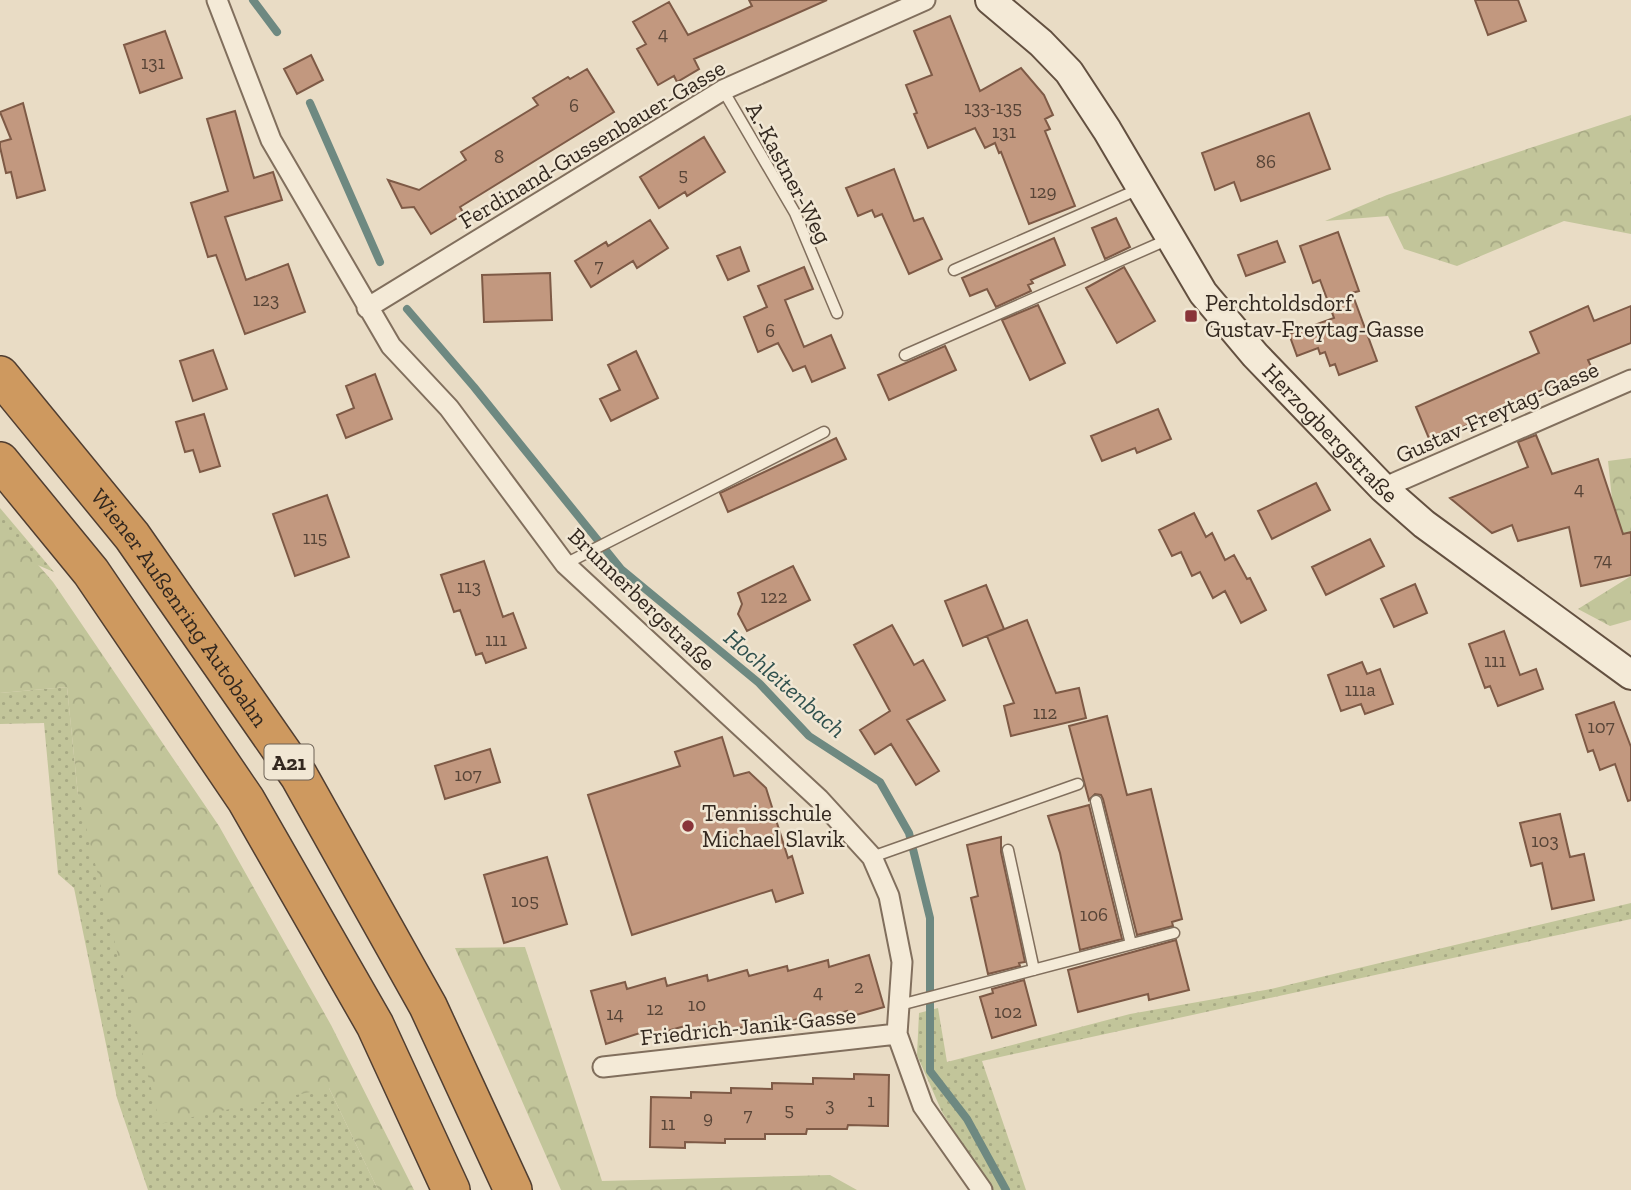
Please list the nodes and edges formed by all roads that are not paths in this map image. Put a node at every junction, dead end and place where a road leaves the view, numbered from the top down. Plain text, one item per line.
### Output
1 (217, 0) edge
2 (925, 0) edge
3 (990, 0) edge
4 (723, 90) junction
5 (1140, 188) junction
6 (1170, 239) junction
7 (954, 270) dead end
8 (367, 308) junction
9 (837, 313) dead end
10 (905, 355) dead end
11 (0, 374) edge
12 (1631, 380) edge
13 (824, 432) dead end
14 (0, 461) edge
15 (1383, 488) junction
16 (565, 564) junction
17 (1631, 675) edge
18 (1078, 784) dead end
19 (1096, 802) dead end
20 (1009, 850) dead end
21 (872, 857) junction
22 (1174, 933) dead end
23 (1132, 944) junction
24 (1034, 970) junction
25 (900, 1005) junction
26 (897, 1034) junction
27 (603, 1067) dead end
28 (451, 1190) edge
29 (513, 1190) edge
30 (982, 1190) edge

1 - 8 street, Brunnerbergstraße
2 - 4 street, Ferdinand-Gussenbauer-Gasse
3 - 5 main road, Herzogbergstraße
4 - 8 street, Ferdinand-Gussenbauer-Gasse
4 - 9 lane, A.-Kastner-Weg
5 - 6 main road, Herzogbergstraße
5 - 7 lane
6 - 10 lane
6 - 15 main road, Herzogbergstraße
8 - 16 street, Brunnerbergstraße
11 - 29 highway, Wiener Außenring Autobahn / A21
12 - 15 street, Gustav-Freytag-Gasse
13 - 16 lane
14 - 28 highway, A21
15 - 17 main road, Herzogbergstraße
16 - 21 street, Brunnerbergstraße
18 - 21 lane
19 - 23 lane
20 - 24 lane
21 - 25 street, Brunnerbergstraße
22 - 23 lane
23 - 24 lane
24 - 25 lane
25 - 26 street, Brunnerbergstraße
26 - 27 street, Friedrich-Janik-Gasse
26 - 30 street, Brunnerbergstraße

